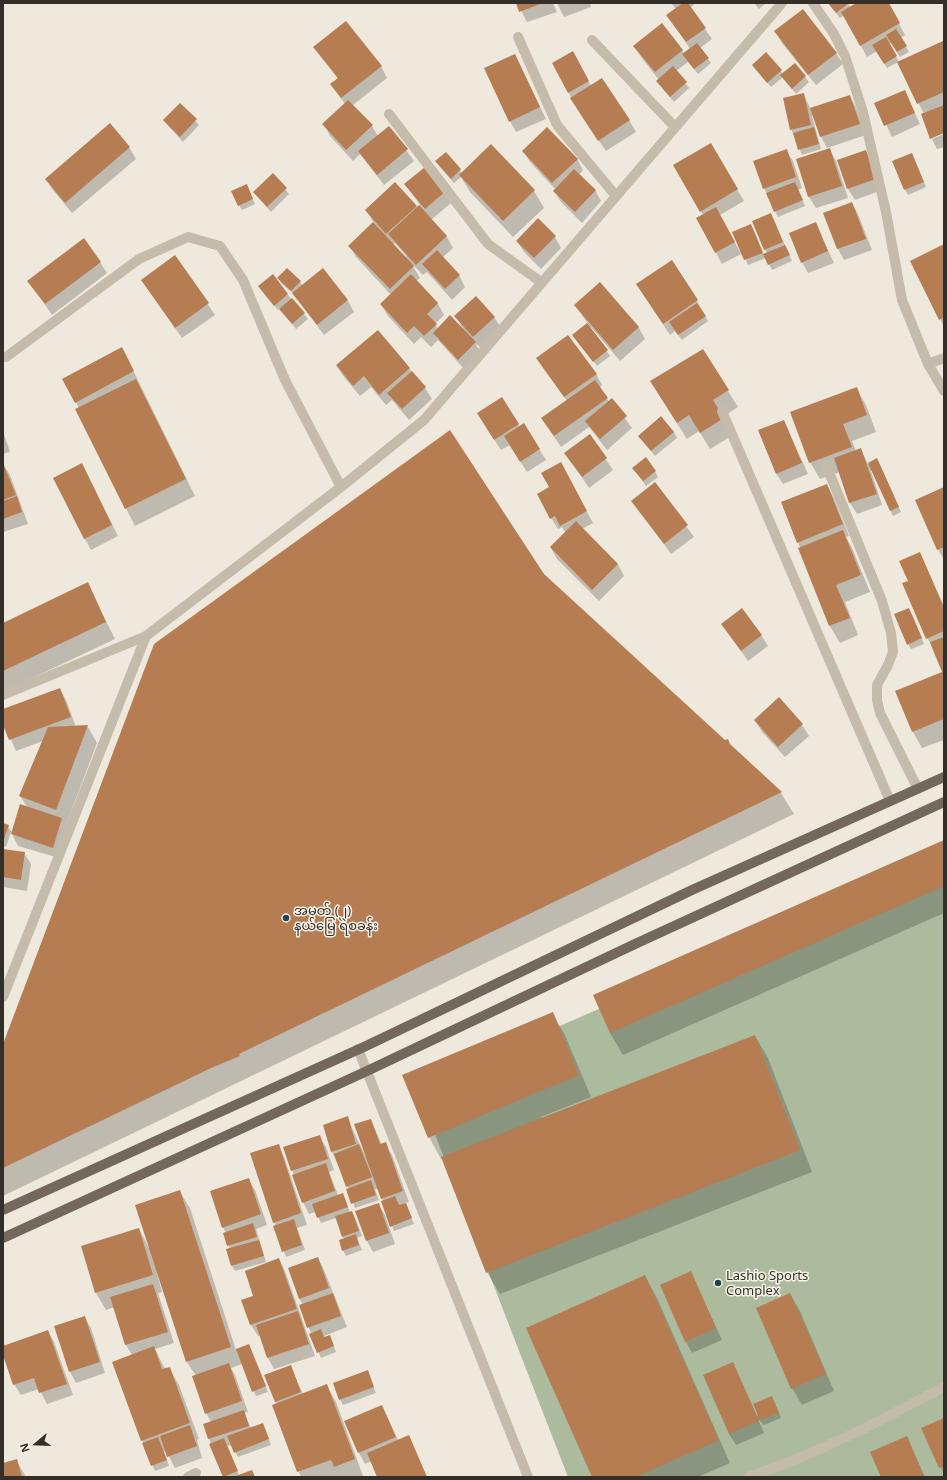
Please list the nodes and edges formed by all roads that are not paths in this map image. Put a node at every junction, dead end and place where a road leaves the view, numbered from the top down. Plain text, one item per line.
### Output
1 (782, 3) edge
2 (813, 3) edge
3 (518, 37) dead end
4 (592, 40) dead end
5 (389, 114) dead end
6 (675, 127) junction
7 (616, 196) junction
8 (541, 282) junction
9 (6, 357) dead end
10 (944, 358) edge
11 (928, 364) junction
12 (944, 392) edge
13 (722, 411) dead end
14 (826, 465) dead end
15 (341, 487) junction
16 (146, 636) junction
17 (3, 695) edge
18 (944, 777) edge
19 (918, 789) junction
20 (890, 801) junction
21 (944, 802) edge
22 (3, 997) edge
23 (358, 1049) junction
24 (367, 1071) junction
25 (3, 1210) edge
26 (3, 1238) edge
27 (944, 1387) edge
28 (528, 1477) edge
29 (748, 1477) edge

1 - 6 street
2 - 11 street
3 - 7 street
4 - 6 street
5 - 8 street
6 - 7 street
7 - 8 street
8 - 15 street
9 - 15 street
10 - 11 street
11 - 12 street
13 - 20 street
14 - 19 street
15 - 16 street
16 - 17 street
16 - 22 street
18 - 19 main road
19 - 20 main road
20 - 23 main road
21 - 24 main road
23 - 24 street
23 - 25 main road
24 - 26 main road
24 - 28 street
27 - 29 street

